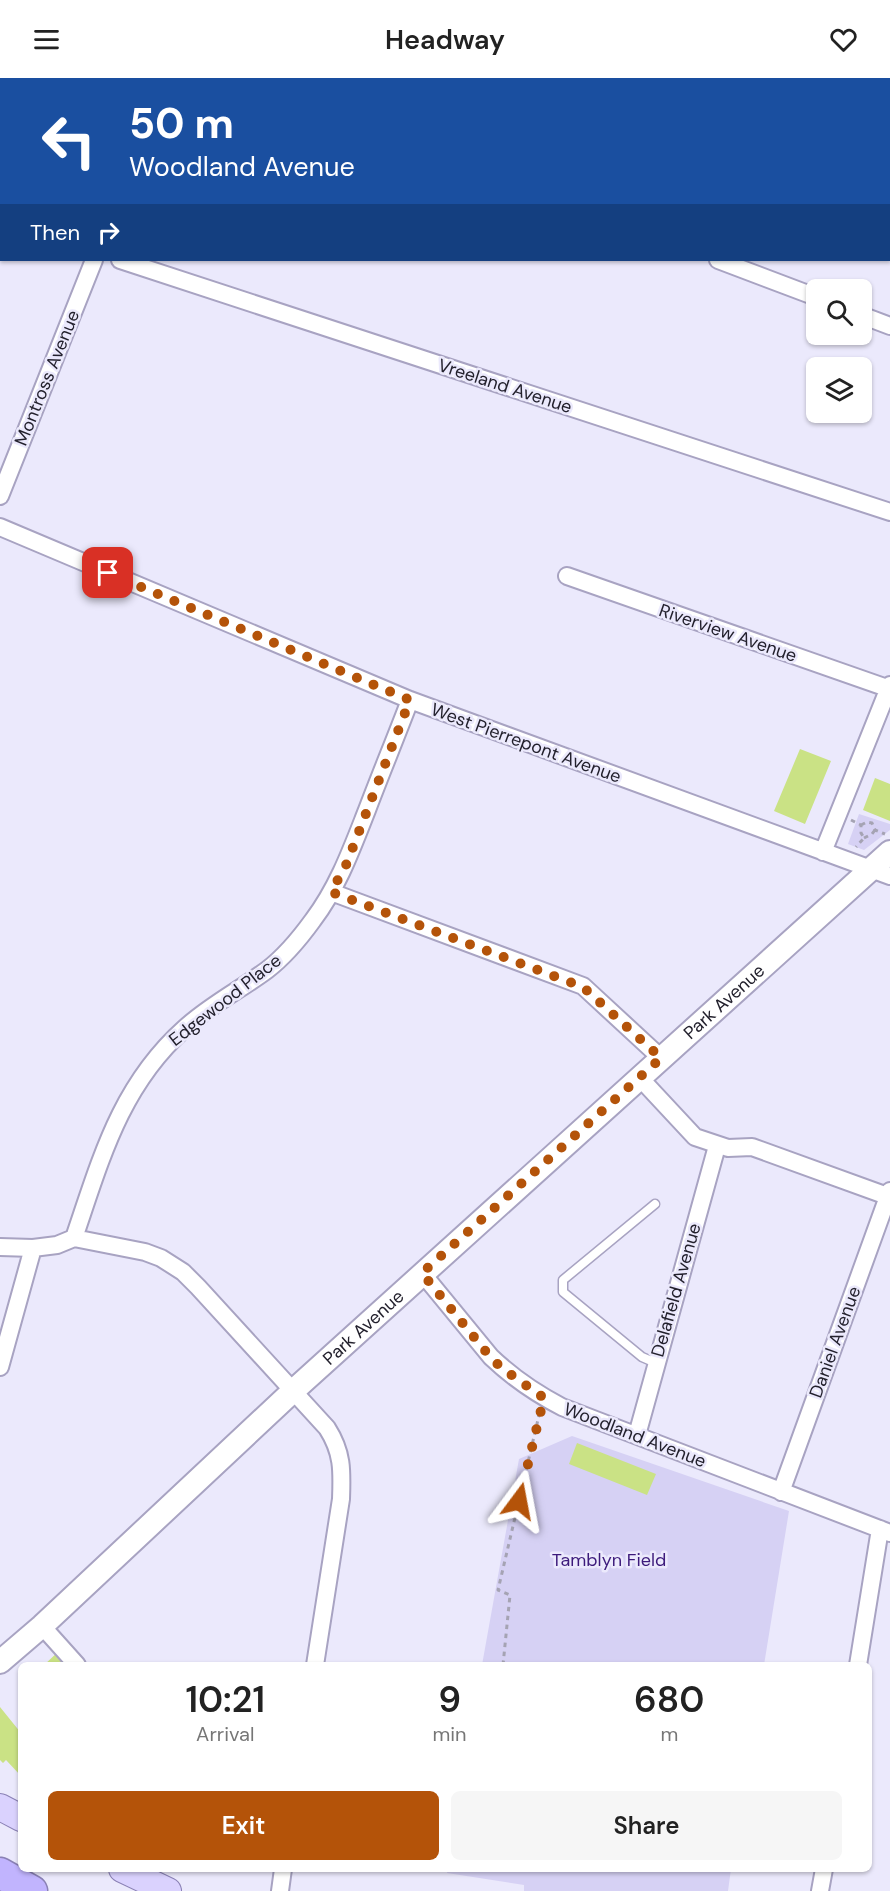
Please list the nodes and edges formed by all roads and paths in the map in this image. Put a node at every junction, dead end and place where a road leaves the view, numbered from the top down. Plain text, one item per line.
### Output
1 (94, 261) edge
2 (123, 261) edge
3 (721, 261) edge
4 (806, 293) edge
5 (872, 319) edge
6 (890, 326) edge
7 (0, 496) edge
8 (890, 512) edge
9 (0, 528) edge
10 (567, 576) dead end
11 (889, 688) edge
12 (410, 700) junction
13 (851, 820) dead end
14 (861, 825) junction
15 (875, 830) junction
16 (864, 838) junction
17 (887, 843) edge
18 (856, 847) dead end
19 (823, 852) junction
20 (880, 872) edge
21 (331, 892) junction
22 (661, 1058) junction
23 (640, 1078) junction
24 (717, 1146) junction
25 (889, 1195) edge
26 (655, 1204) dead end
27 (74, 1238) junction
28 (0, 1247) edge
29 (33, 1248) junction
30 (422, 1273) junction
31 (656, 1363) junction
32 (0, 1367) edge
33 (293, 1391) junction
34 (544, 1398) junction
35 (637, 1435) junction
36 (781, 1492) junction
37 (885, 1531) edge
38 (42, 1626) junction
39 (0, 1662) edge
40 (74, 1662) edge
41 (315, 1662) edge
42 (503, 1662) edge
43 (859, 1662) edge
44 (0, 1807) edge
45 (18, 1816) edge
46 (128, 1872) edge
47 (283, 1872) edge
48 (823, 1872) edge
49 (0, 1873) edge
50 (0, 1877) edge
51 (31, 1891) edge
52 (168, 1891) edge
53 (280, 1891) edge
54 (820, 1891) edge

1 - 7 street, Montross Avenue
2 - 8 street, Vreeland Avenue
3 - 4 street
5 - 6 street
9 - 12 street, West Pierrepont Avenue
10 - 11 street, Riverview Avenue
11 - 19 street
12 - 19 street, West Pierrepont Avenue
12 - 21 street, Edgewood Place
13 - 14 path
14 - 15 path
14 - 16 path
15 - 16 path
15 - 17 path
16 - 18 path
17 - 20 street, Park Avenue
19 - 20 street, West Pierrepont Avenue
20 - 22 street, Park Avenue
21 - 22 street
21 - 27 street, Edgewood Place
22 - 23 street, Park Avenue
23 - 24 street
23 - 30 street, Park Avenue
24 - 25 street
24 - 31 street, Delafield Avenue
25 - 36 street, Daniel Avenue
26 - 31 lane
27 - 29 street
27 - 33 street
28 - 29 street
29 - 32 street
30 - 33 street, Park Avenue
30 - 34 street, Woodland Avenue
31 - 35 street, Delafield Avenue
33 - 38 street, Park Avenue
33 - 41 street
34 - 35 street, Woodland Avenue
34 - 42 path
35 - 36 street, Woodland Avenue
36 - 37 street, Woodland Avenue
37 - 43 street
38 - 39 street, Park Avenue
38 - 40 street
44 - 45 main road
46 - 52 main road
47 - 53 street
48 - 54 street
49 - 51 highway
50 - 51 highway

